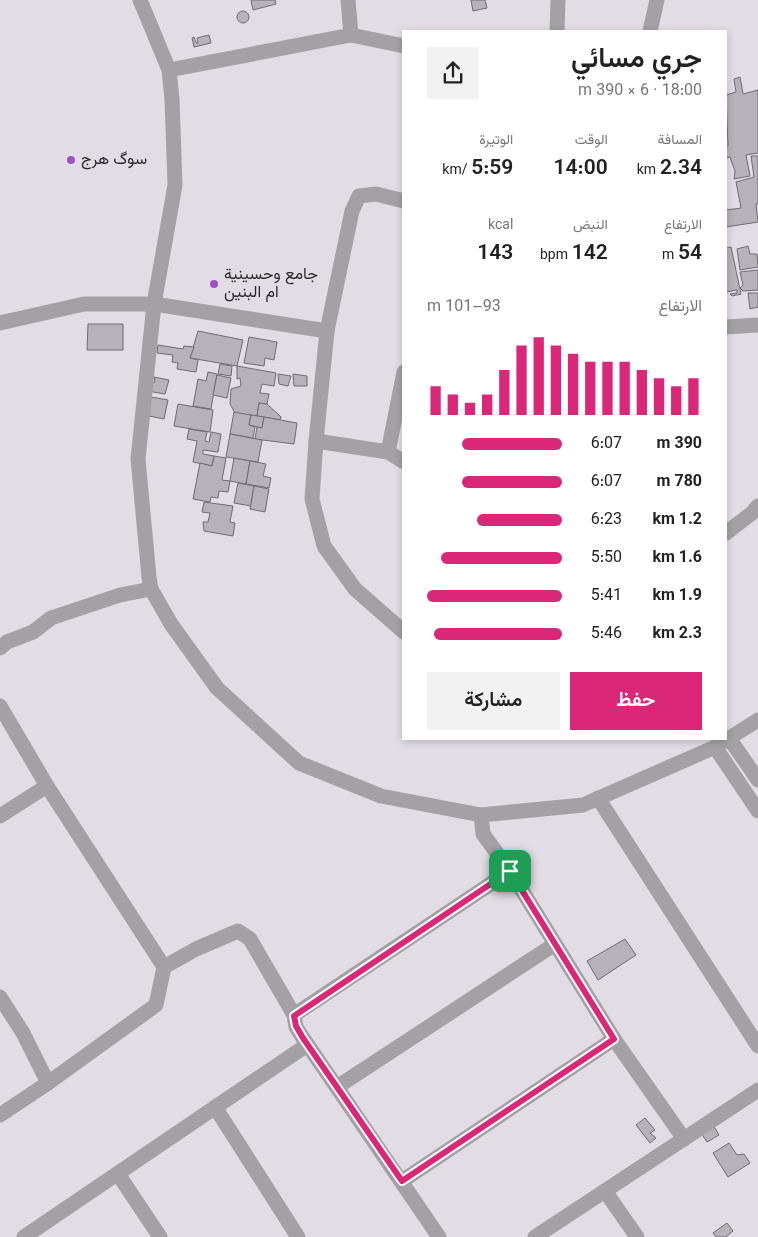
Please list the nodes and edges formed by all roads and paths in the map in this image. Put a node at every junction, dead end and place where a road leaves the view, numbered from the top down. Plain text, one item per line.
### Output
1 (140, 0) edge
2 (348, 0) edge
3 (558, 0) edge
4 (658, 0) edge
5 (557, 30) edge
6 (650, 30) edge
7 (351, 35) junction
8 (402, 46) edge
9 (169, 70) junction
10 (402, 200) edge
11 (154, 304) junction
12 (0, 323) edge
13 (758, 325) edge
14 (727, 327) edge
15 (327, 331) junction
16 (402, 382) edge
17 (316, 441) junction
18 (388, 452) junction
19 (402, 461) edge
20 (758, 506) edge
21 (727, 532) edge
22 (151, 589) junction
23 (402, 630) edge
24 (0, 648) edge
25 (0, 706) edge
26 (758, 720) edge
27 (730, 738) junction
28 (726, 740) edge
29 (727, 740) edge
30 (714, 747) junction
31 (758, 780) edge
32 (47, 786) junction
33 (598, 798) junction
34 (758, 811) edge
35 (481, 815) junction
36 (0, 816) edge
37 (510, 871) junction
38 (555, 944) junction
39 (164, 967) junction
40 (0, 997) edge
41 (294, 1016) junction
42 (614, 1039) junction
43 (308, 1045) junction
44 (758, 1046) edge
45 (48, 1083) junction
46 (337, 1087) junction
47 (758, 1090) edge
48 (215, 1108) junction
49 (0, 1115) edge
50 (684, 1139) junction
51 (118, 1174) junction
52 (402, 1181) junction
53 (605, 1191) junction
54 (24, 1237) edge
55 (160, 1237) edge
56 (298, 1237) edge
57 (439, 1237) edge
58 (536, 1237) edge
59 (637, 1237) edge

1 - 9 street
2 - 7 street
3 - 5 street
4 - 6 street
7 - 8 street
7 - 9 street
9 - 11 street
10 - 15 street
11 - 12 street
11 - 15 street
11 - 22 street
13 - 14 street
15 - 17 street
16 - 18 street
17 - 18 street
17 - 23 street
18 - 19 street
20 - 21 street
22 - 24 street
22 - 35 street
25 - 32 street
26 - 27 street
27 - 29 street
27 - 31 street
28 - 30 street
30 - 33 street
30 - 34 street
32 - 36 street
32 - 39 street
33 - 35 street
33 - 44 street
35 - 37 street
37 - 38 street
37 - 41 street
38 - 42 street
38 - 46 street
39 - 41 street
39 - 45 street
40 - 45 street
41 - 43 street
42 - 50 street
42 - 52 street
43 - 46 street
43 - 48 street
45 - 49 street
46 - 52 street
47 - 50 street
48 - 51 street
48 - 56 street
50 - 53 street
51 - 54 street
51 - 55 street
52 - 57 street
53 - 58 street
53 - 59 street

